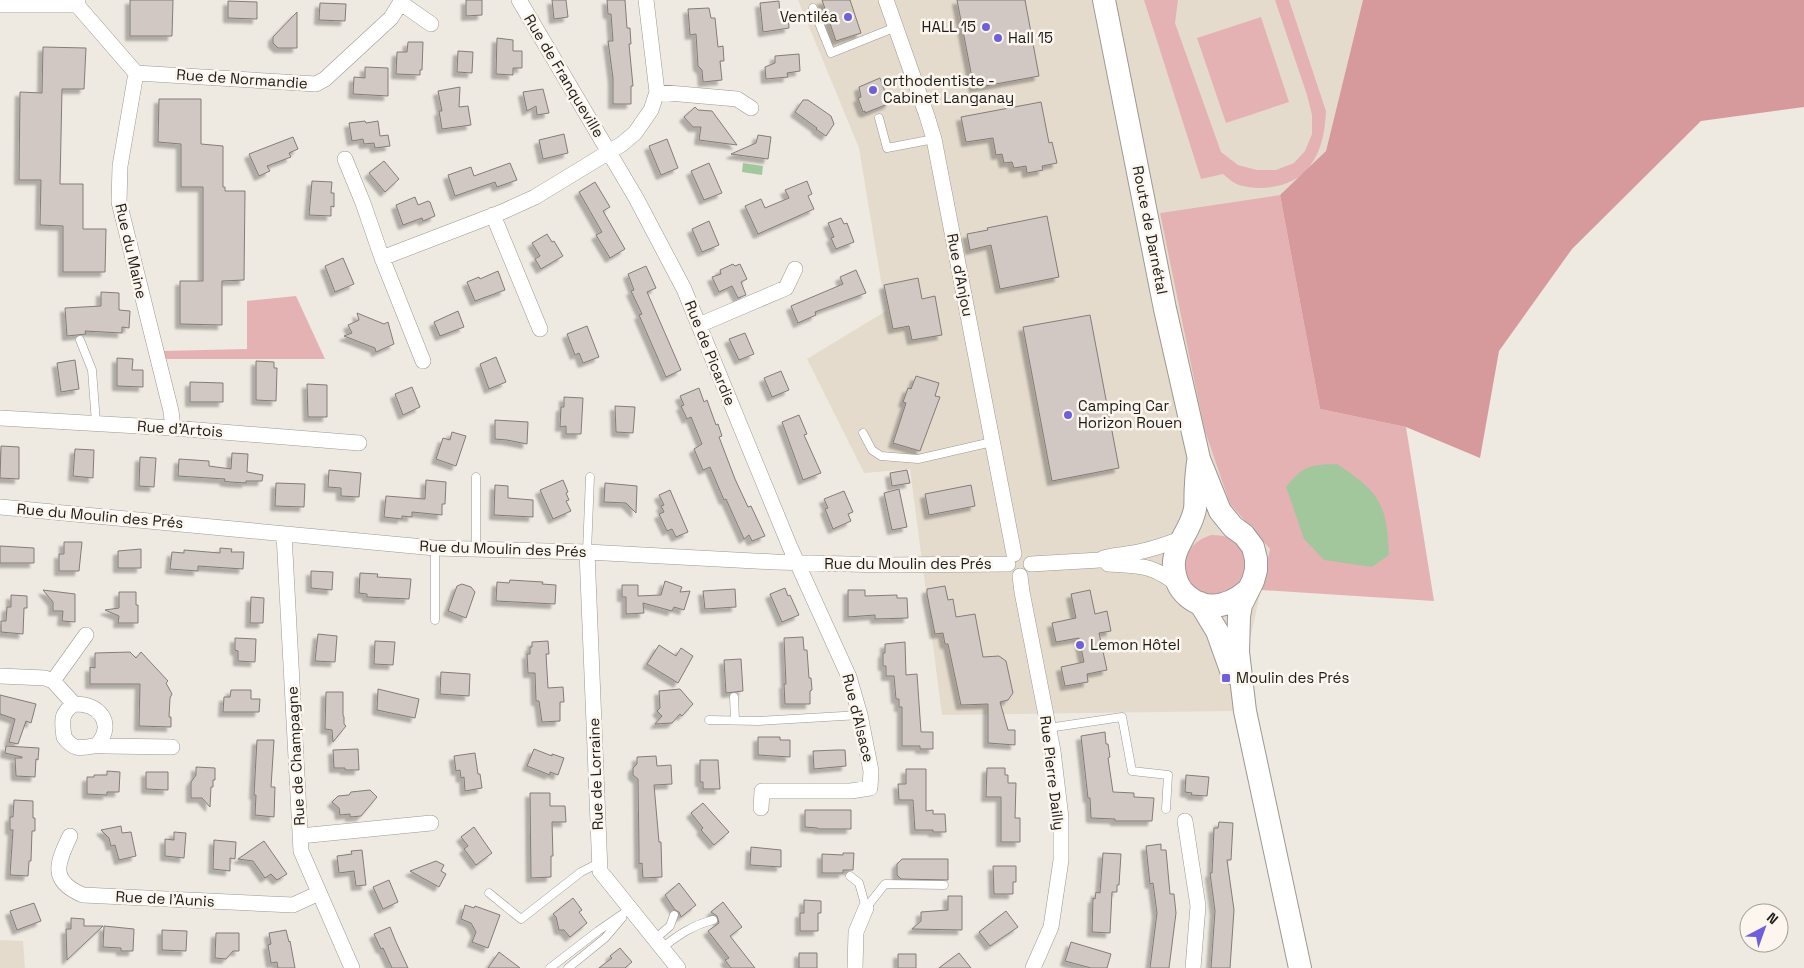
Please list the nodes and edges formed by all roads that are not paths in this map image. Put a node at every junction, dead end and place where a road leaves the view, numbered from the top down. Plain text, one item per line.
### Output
1 (519, 0) edge
2 (646, 0) edge
3 (886, 0) edge
4 (1104, 0) edge
5 (402, 1) edge
6 (78, 3) edge
7 (0, 5) edge
8 (813, 8) dead end
9 (431, 24) dead end
10 (896, 27) junction
11 (136, 73) junction
12 (657, 92) junction
13 (751, 108) dead end
14 (879, 118) dead end
15 (934, 139) junction
16 (609, 151) junction
17 (345, 159) dead end
18 (493, 216) junction
19 (382, 258) junction
20 (795, 269) dead end
21 (699, 325) junction
22 (540, 329) dead end
23 (80, 340) dead end
24 (423, 360) dead end
25 (0, 418) edge
26 (96, 423) junction
27 (173, 428) junction
28 (863, 433) dead end
29 (992, 442) junction
30 (359, 443) dead end
31 (1199, 459) junction
32 (476, 477) dead end
33 (590, 477) dead end
34 (0, 507) edge
35 (1233, 527) junction
36 (284, 534) junction
37 (1184, 536) junction
38 (436, 548) junction
39 (476, 550) junction
40 (587, 552) junction
41 (1011, 559) junction
42 (1100, 560) junction
43 (797, 562) junction
44 (1031, 564) junction
45 (1020, 576) junction
46 (1180, 587) junction
47 (1247, 591) junction
48 (1200, 603) junction
49 (434, 620) dead end
50 (86, 635) dead end
51 (0, 676) edge
52 (53, 681) junction
53 (734, 697) dead end
54 (74, 704) junction
55 (1246, 711) junction
56 (860, 715) junction
57 (709, 720) dead end
58 (735, 720) junction
59 (1048, 728) junction
60 (98, 744) junction
61 (172, 747) dead end
62 (761, 808) dead end
63 (1166, 809) dead end
64 (1185, 821) dead end
65 (431, 822) dead end
66 (70, 836) dead end
67 (300, 836) junction
68 (600, 863) junction
69 (850, 876) dead end
70 (944, 885) dead end
71 (319, 893) junction
72 (489, 893) dead end
73 (866, 908) junction
74 (630, 909) junction
75 (674, 915) dead end
76 (713, 920) dead end
77 (659, 944) junction
78 (352, 968) edge
79 (550, 968) edge
80 (568, 968) edge
81 (678, 968) edge
82 (856, 968) edge
83 (1033, 968) edge
84 (1192, 968) edge
85 (1300, 968) edge

1 - 16 street, Rue de Franqueville
2 - 12 street
3 - 10 street, Rue d'Anjou
4 - 31 main road, Route de Darnétal
5 - 9 street
5 - 11 street, Rue de Normandie
6 - 7 street
6 - 11 street
8 - 10 lane
10 - 15 street, Rue d'Anjou
11 - 27 street, Rue du Maine
12 - 13 street
12 - 16 street
14 - 15 lane
15 - 29 street, Rue d'Anjou
16 - 18 street
16 - 21 street, Rue de Picardie
17 - 19 street
18 - 19 street
18 - 22 street
19 - 24 street
20 - 21 street
21 - 43 street, Rue de Picardie
23 - 26 lane
25 - 26 street, Rue d'Artois
26 - 27 street, Rue d'Artois
27 - 30 street, Rue d'Artois
28 - 29 lane
29 - 41 street, Rue d'Anjou
31 - 35 main road
31 - 37 main road
32 - 39 lane
33 - 40 lane
34 - 36 street, Rue du Moulin des Prés
35 - 37 main road
35 - 47 main road
36 - 38 street, Rue du Moulin des Prés
36 - 67 street, Rue de Champagne
37 - 42 street
37 - 46 main road
38 - 39 street, Rue du Moulin des Prés
38 - 49 lane
39 - 40 street, Rue du Moulin des Prés
40 - 43 street, Rue du Moulin des Prés
40 - 68 street, Rue de Lorraine
41 - 43 street, Rue du Moulin des Prés
41 - 44 street
41 - 45 street
42 - 44 street
42 - 46 street
43 - 56 street, Rue d'Alsace
44 - 45 street
45 - 59 street, Rue Pierre Dailly
46 - 48 main road
47 - 48 main road
47 - 55 main road
48 - 55 main road
50 - 52 street
51 - 52 street
52 - 54 street
53 - 58 lane
54 - 60 street
54 - 60 street
55 - 85 main road
56 - 58 lane
56 - 62 street, Rue d'Alsace
57 - 58 lane
59 - 63 lane
59 - 83 street, Rue Pierre Dailly
60 - 61 street
64 - 84 street
65 - 67 street
66 - 71 street, Rue de l'Aunis
67 - 71 street, Rue de Champagne
68 - 72 lane
68 - 74 street, Rue de Lorraine
69 - 73 lane
70 - 73 lane
71 - 78 street, Rue de Champagne
73 - 82 street
74 - 77 street, Rue de Lorraine
74 - 79 lane
74 - 80 lane
75 - 77 lane
76 - 77 lane
77 - 81 street, Rue de Lorraine

